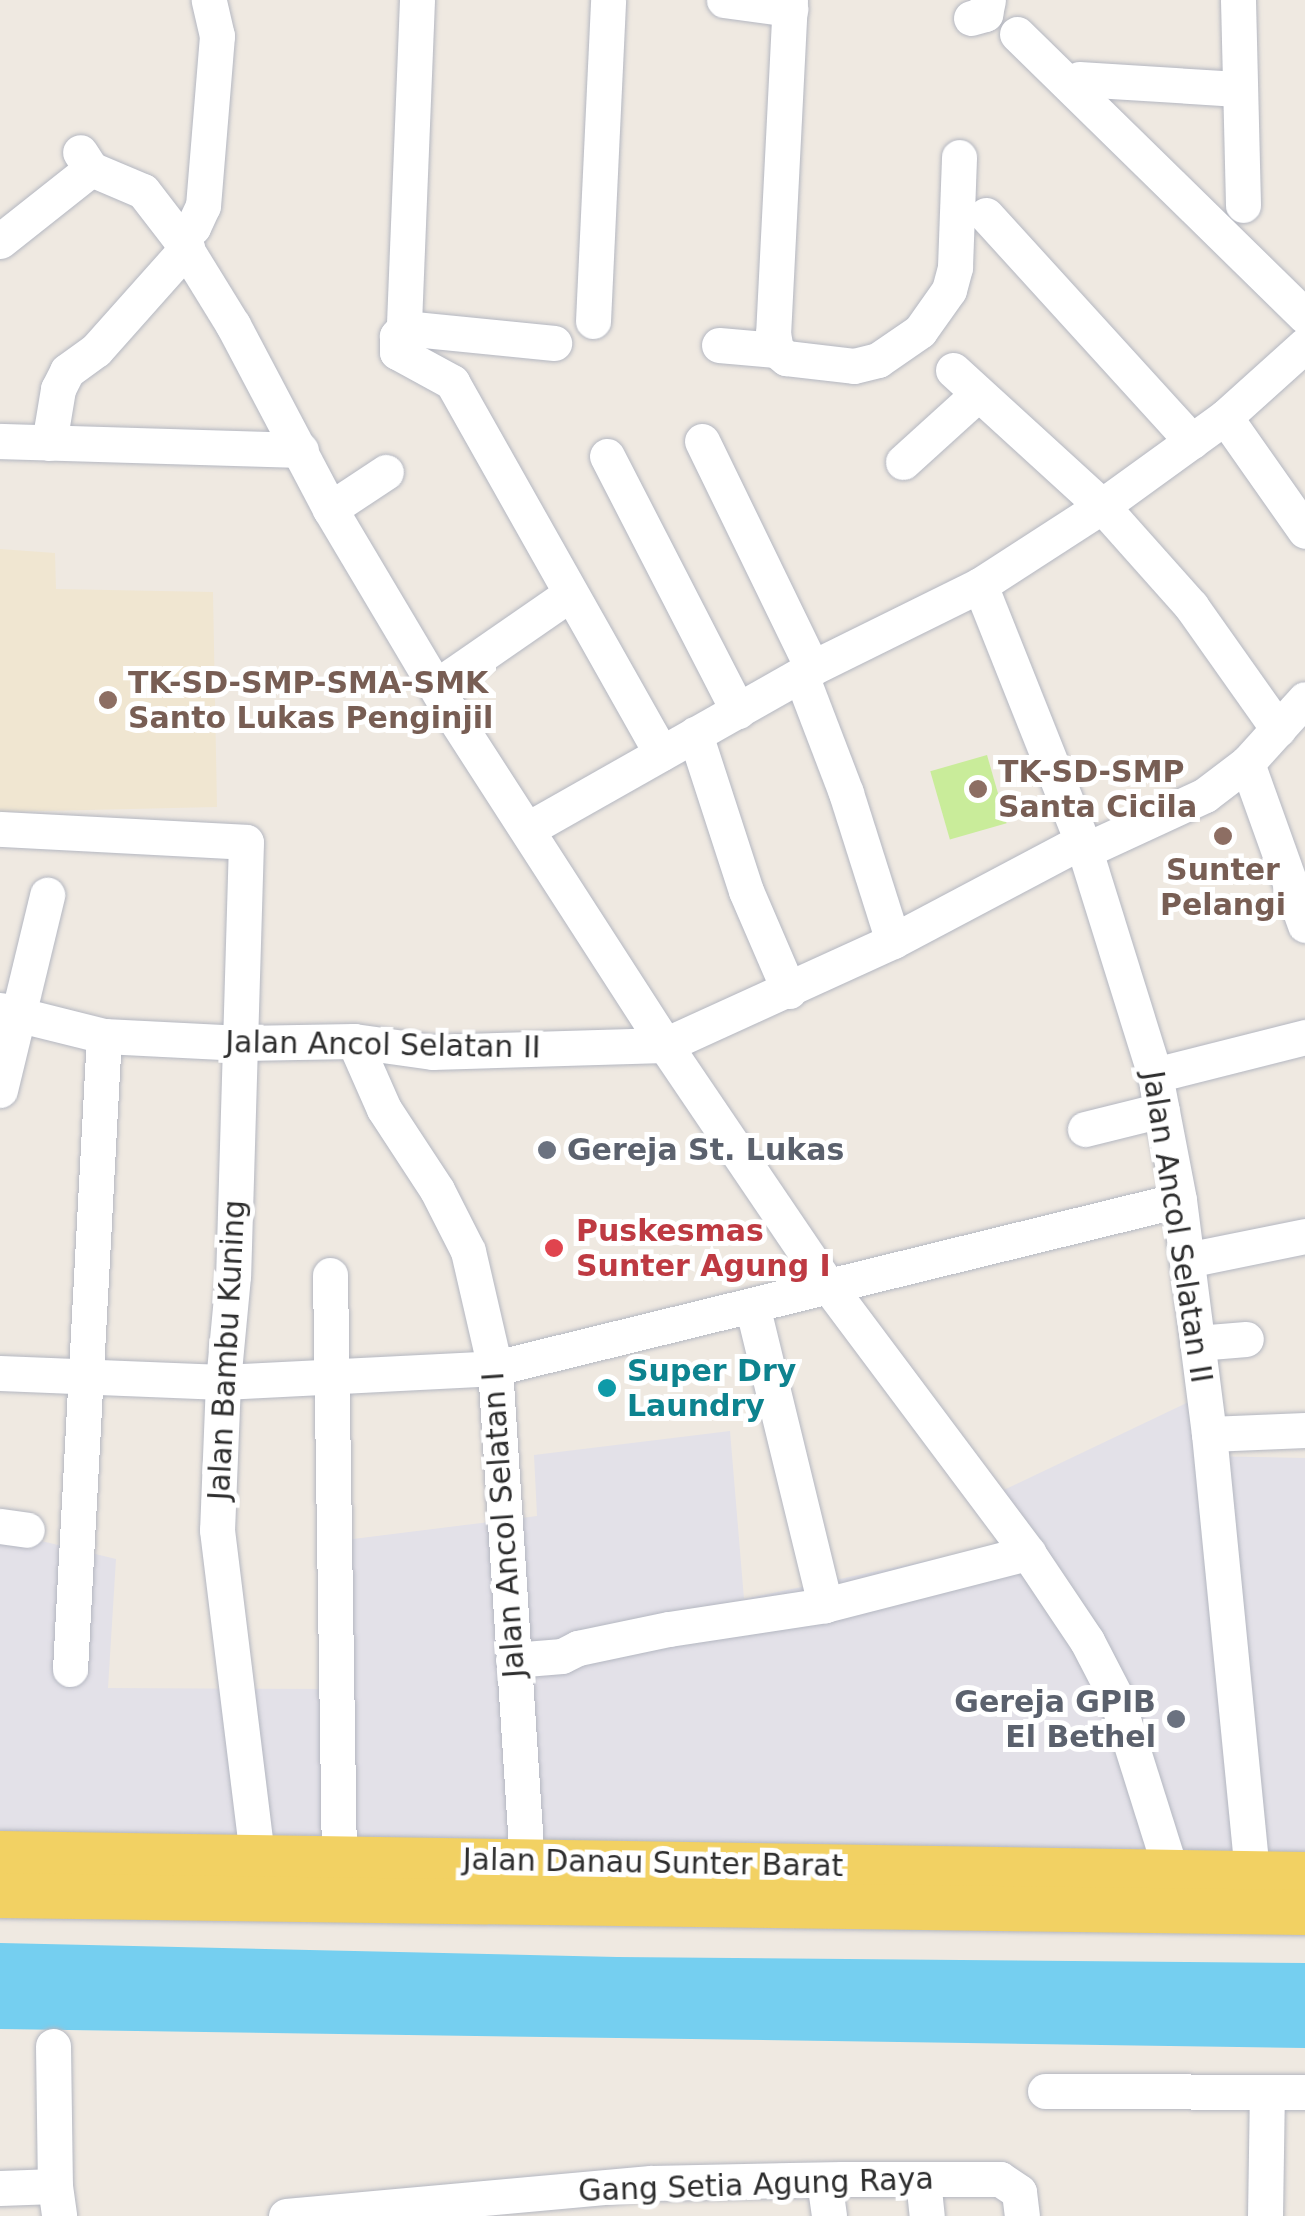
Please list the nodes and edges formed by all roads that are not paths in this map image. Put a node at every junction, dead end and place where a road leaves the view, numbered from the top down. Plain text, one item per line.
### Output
1 (208, 0) edge
2 (417, 0) edge
3 (608, 0) edge
4 (724, 0) edge
5 (1238, 0) edge
6 (790, 4) edge
7 (1017, 34) dead end
8 (1078, 79) dead end
9 (1238, 89) junction
10 (959, 157) dead end
11 (1243, 205) dead end
12 (986, 214) dead end
13 (187, 238) junction
14 (0, 241) edge
15 (1305, 316) edge
16 (593, 321) dead end
17 (404, 328) junction
18 (554, 342) dead end
19 (719, 345) dead end
20 (1305, 345) edge
21 (776, 350) junction
22 (1224, 417) junction
23 (0, 441) edge
24 (702, 441) dead end
25 (1192, 441) junction
26 (49, 443) junction
27 (301, 450) junction
28 (607, 456) dead end
29 (903, 462) dead end
30 (386, 472) dead end
31 (1102, 506) junction
32 (330, 509) junction
33 (1305, 531) edge
34 (980, 585) junction
35 (570, 594) junction
36 (806, 672) junction
37 (436, 686) junction
38 (1305, 700) edge
39 (738, 711) junction
40 (1278, 729) junction
41 (694, 734) junction
42 (661, 752) junction
43 (1248, 764) junction
44 (0, 829) edge
45 (528, 829) junction
46 (1084, 846) junction
47 (47, 894) dead end
48 (1305, 926) edge
49 (893, 941) junction
50 (789, 992) junction
51 (11, 1012) edge
52 (104, 1036) junction
53 (1305, 1037) edge
54 (354, 1041) junction
55 (242, 1043) junction
56 (665, 1045) junction
57 (1155, 1074) junction
58 (0, 1090) edge
59 (1162, 1110) junction
60 (1084, 1129) dead end
61 (1180, 1200) junction
62 (1305, 1236) edge
63 (1187, 1260) junction
64 (330, 1275) dead end
65 (828, 1284) junction
66 (752, 1304) junction
67 (1246, 1339) dead end
68 (1197, 1343) junction
69 (496, 1368) junction
70 (0, 1373) edge
71 (82, 1378) junction
72 (332, 1380) junction
73 (223, 1382) junction
74 (1305, 1430) edge
75 (1208, 1434) junction
76 (1028, 1553) junction
77 (825, 1605) junction
78 (513, 1660) junction
79 (70, 1669) dead end
80 (0, 1853) edge
81 (257, 1857) junction
82 (339, 1859) junction
83 (527, 1860) junction
84 (1172, 1871) junction
85 (1252, 1874) junction
86 (1305, 1874) edge
87 (718, 1882) junction
88 (0, 1895) edge
89 (1305, 1912) edge
90 (53, 2046) dead end
91 (1045, 2091) dead end
92 (1305, 2092) edge
93 (1267, 2094) junction
94 (824, 2180) junction
95 (923, 2180) junction
96 (0, 2188) edge
97 (652, 2200) edge
98 (734, 2200) edge
99 (57, 2201) edge
100 (534, 2205) edge
101 (417, 2209) edge
102 (294, 2216) edge
103 (829, 2216) edge
104 (927, 2216) edge
105 (1022, 2216) edge
106 (1265, 2216) edge

1 - 13 street
2 - 17 street
3 - 16 street
4 - 6 street
5 - 9 street
6 - 21 street
7 - 15 street
8 - 9 street
9 - 11 street
10 - 21 street
12 - 25 street
13 - 14 street
13 - 26 street
13 - 27 street
17 - 18 street
17 - 35 street
19 - 21 street
20 - 22 street
22 - 25 street
22 - 33 street
23 - 26 street
24 - 36 street
25 - 31 street
26 - 27 street
27 - 32 street
28 - 39 street
29 - 31 street
30 - 32 street
31 - 34 street
31 - 40 street
32 - 37 street
34 - 36 street
34 - 46 street, Jalan Ancol Selatan II
35 - 37 street
35 - 42 street
36 - 39 street
36 - 49 street
37 - 45 street
38 - 40 street, Jalan Ancol Selatan II
39 - 41 street
40 - 43 street, Jalan Ancol Selatan II
41 - 42 street
41 - 50 street
42 - 45 street
43 - 46 street, Jalan Ancol Selatan II
43 - 48 street
44 - 55 street, Jalan Bambu Kuning
45 - 56 street
46 - 49 street, Jalan Ancol Selatan II
46 - 57 street, Jalan Ancol Selatan II
47 - 51 street
49 - 50 street, Jalan Ancol Selatan II
50 - 56 street, Jalan Ancol Selatan II
51 - 52 street, Jalan Ancol Selatan II
51 - 58 street
52 - 55 street, Jalan Ancol Selatan II
52 - 71 street
53 - 57 street
54 - 55 street, Jalan Ancol Selatan II
54 - 56 street, Jalan Ancol Selatan II
54 - 69 street, Jalan Ancol Selatan I
55 - 73 street, Jalan Bambu Kuning
56 - 65 street
57 - 59 street, Jalan Ancol Selatan II
59 - 60 street
59 - 61 street, Jalan Ancol Selatan II
61 - 63 street, Jalan Ancol Selatan II
61 - 65 street
62 - 63 street
63 - 68 street, Jalan Ancol Selatan II
64 - 72 street
65 - 66 street
65 - 76 street
66 - 69 street
66 - 77 street
67 - 68 street
68 - 75 street, Jalan Ancol Selatan II
69 - 72 street
69 - 78 street, Jalan Ancol Selatan I
70 - 71 street
71 - 73 street
71 - 79 street
72 - 73 street
72 - 82 street
73 - 81 street, Jalan Bambu Kuning
74 - 75 street
75 - 85 street, Jalan Ancol Selatan II
76 - 77 street
76 - 84 street
77 - 78 street
78 - 83 street, Jalan Ancol Selatan I
80 - 81 main road, Jalan Danau Sunter Barat
81 - 82 main road, Jalan Danau Sunter Barat
82 - 83 main road, Jalan Danau Sunter Barat
83 - 87 main road, Jalan Danau Sunter Barat
84 - 85 main road, Jalan Danau Sunter Barat
84 - 87 main road, Jalan Danau Sunter Barat
85 - 86 main road, Jalan Danau Sunter Barat
87 - 88 main road, Jalan Danau Sunter Barat
87 - 89 main road, Jalan Danau Sunter Barat
90 - 99 street
91 - 93 street
92 - 93 street
93 - 106 street
94 - 95 street, Gang Setia Agung Raya
94 - 98 street, Gang Setia Agung Raya
94 - 103 street
95 - 104 street
95 - 105 street, Gang Setia Agung Raya
96 - 99 street
97 - 98 street, Gang Setia Agung Raya
97 - 100 street, Gang Setia Agung Raya
100 - 101 street, Gang Setia Agung Raya
101 - 102 street, Gang Setia Agung Raya

